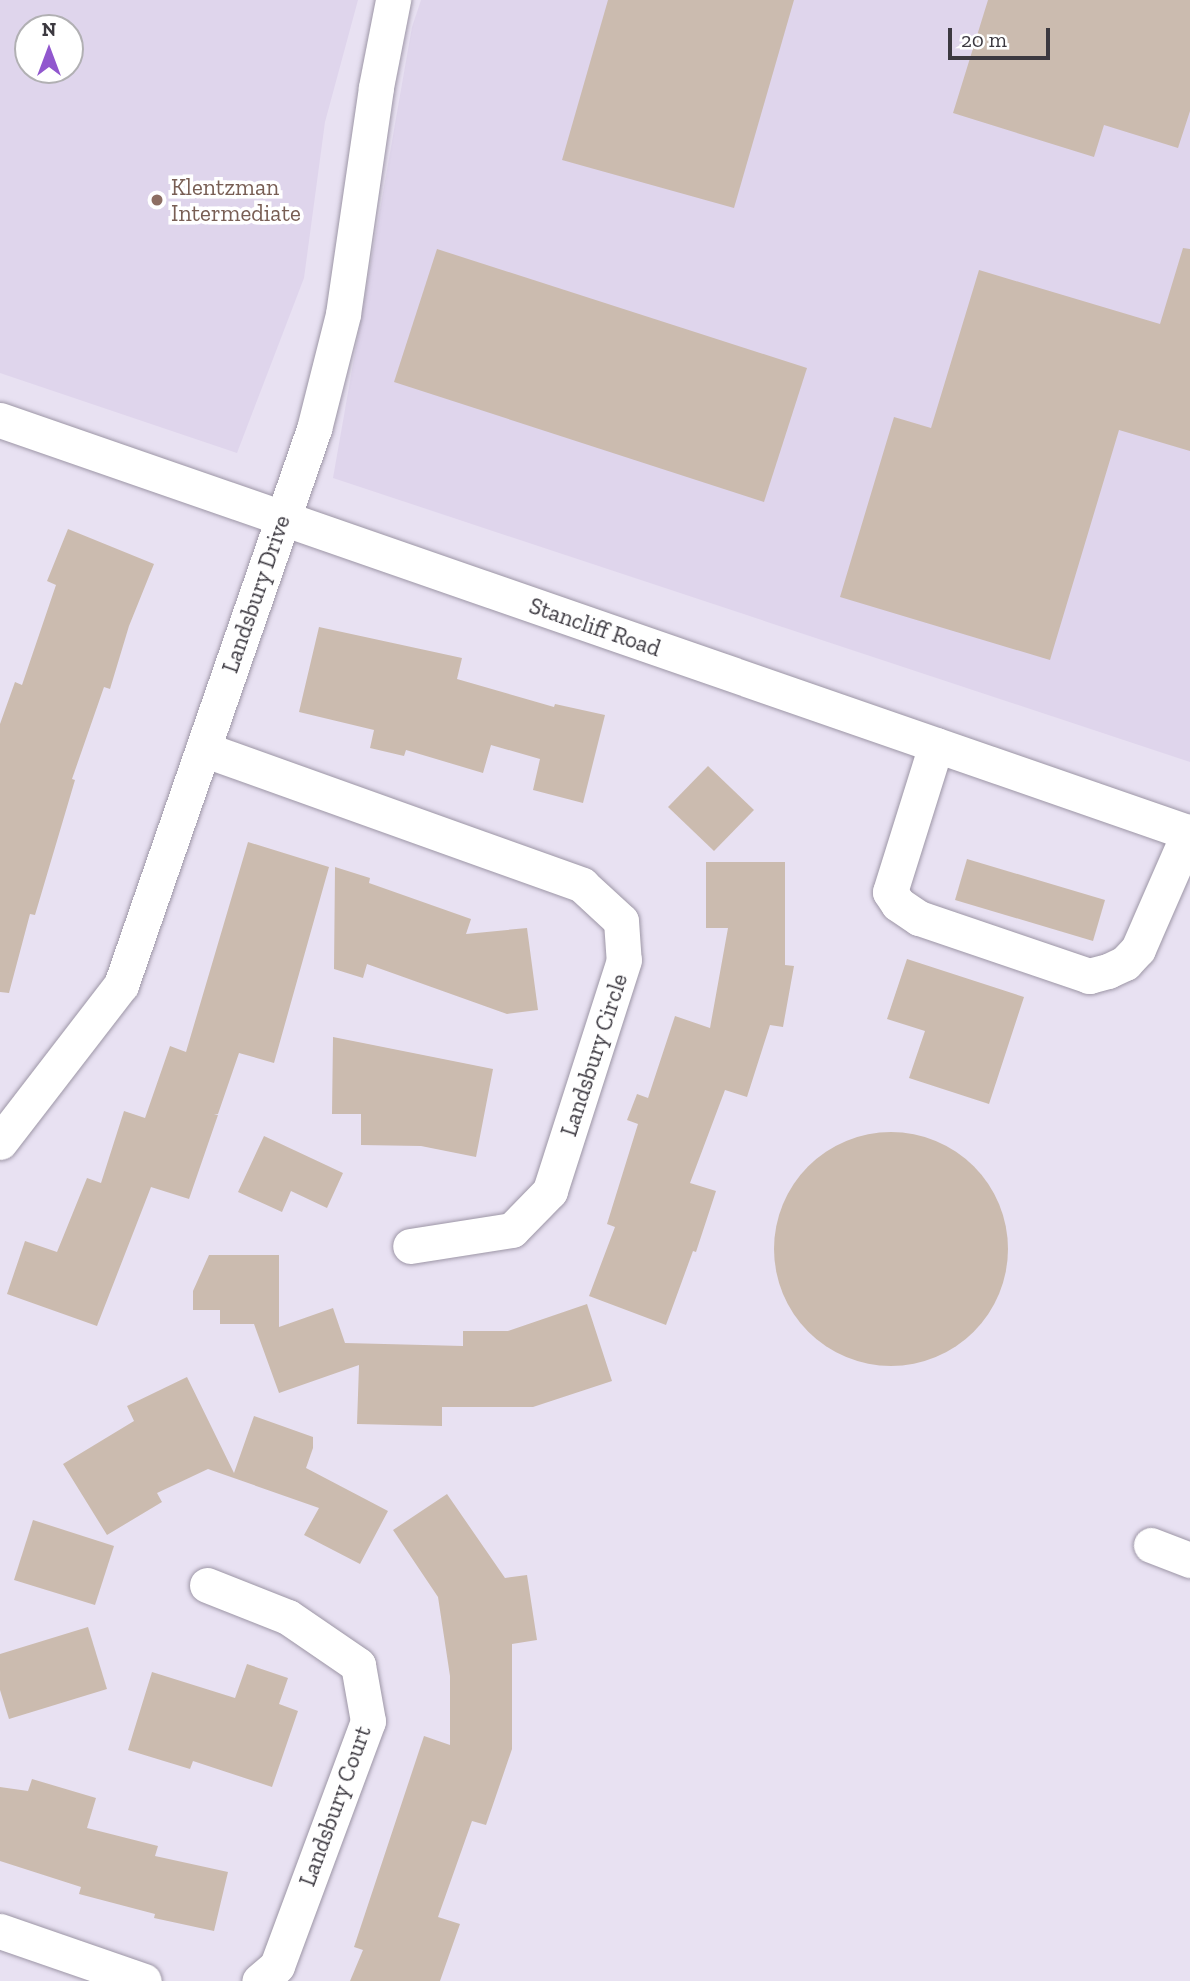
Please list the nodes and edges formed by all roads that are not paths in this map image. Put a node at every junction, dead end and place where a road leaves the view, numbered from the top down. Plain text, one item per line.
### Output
1 (393, 0) edge
2 (0, 421) edge
3 (282, 518) junction
4 (936, 745) junction
5 (203, 749) junction
6 (1190, 832) edge
7 (0, 1142) edge
8 (410, 1246) dead end
9 (1152, 1545) dead end
10 (1190, 1560) edge
11 (207, 1585) dead end
12 (0, 1931) edge
13 (144, 1981) edge
14 (259, 1981) edge

1 - 3 street, Landsbury Drive
2 - 3 street, Stancliff Road
3 - 4 street, Stancliff Road
3 - 5 street, Landsbury Drive
4 - 6 street, Stancliff Road
4 - 6 street
5 - 7 street, Landsbury Drive
5 - 8 street, Landsbury Circle
9 - 10 street
11 - 14 street, Landsbury Court
12 - 13 street

